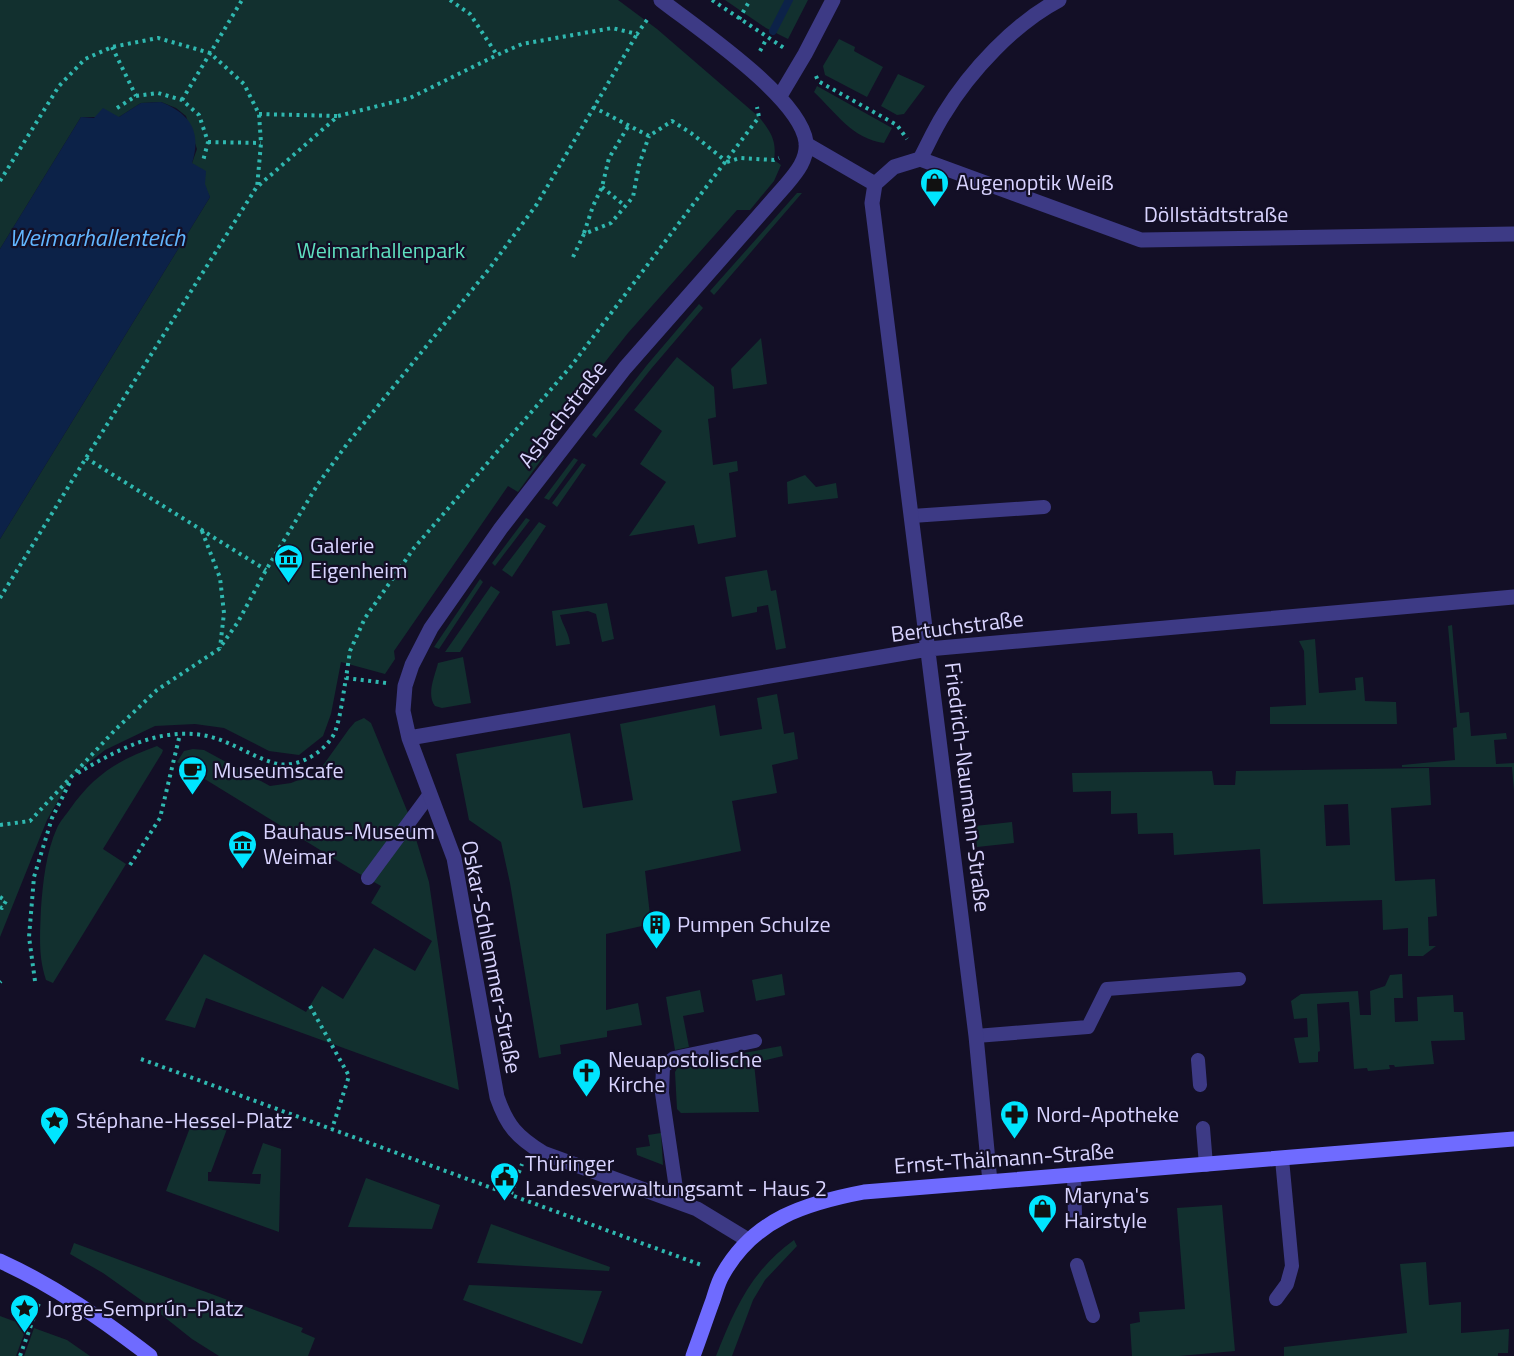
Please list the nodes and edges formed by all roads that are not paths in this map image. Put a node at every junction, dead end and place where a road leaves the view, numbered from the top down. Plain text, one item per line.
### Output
1 (661, 0) edge
2 (833, 0) edge
3 (1059, 0) edge
4 (780, 96) junction
5 (806, 144) junction
6 (920, 159) junction
7 (875, 184) junction
8 (1514, 234) edge
9 (1044, 507) dead end
10 (912, 516) junction
11 (1514, 597) edge
12 (928, 649) junction
13 (409, 738) junction
14 (430, 794) junction
15 (368, 878) dead end
16 (1239, 979) dead end
17 (976, 1036) junction
18 (755, 1041) dead end
19 (1198, 1060) dead end
20 (1200, 1084) dead end
21 (1203, 1128) dead end
22 (1514, 1139) edge
23 (1282, 1159) junction
24 (1206, 1165) junction
25 (1074, 1175) junction
26 (990, 1182) junction
27 (678, 1202) junction
28 (1075, 1216) dead end
29 (748, 1240) junction
30 (0, 1261) edge
31 (1077, 1265) dead end
32 (1276, 1299) dead end
33 (1093, 1316) dead end
34 (150, 1356) edge
35 (693, 1356) edge

1 - 4 street
2 - 4 street
3 - 6 street
4 - 5 street
5 - 7 street
5 - 13 street, Asbachstraße
6 - 7 street
6 - 8 street, Döllstädtstraße
7 - 10 street, Friedrich-Naumann-Straße
9 - 10 lane
10 - 12 street, Friedrich-Naumann-Straße
11 - 12 street, Bertuchstraße
12 - 13 street, Bertuchstraße
12 - 17 street, Friedrich-Naumann-Straße
13 - 14 street, Oskar-Schlemmer-Straße
14 - 15 lane
14 - 27 street, Oskar-Schlemmer-Straße
16 - 17 lane
17 - 26 street, Friedrich-Naumann-Straße
18 - 27 lane
19 - 20 lane
21 - 24 lane
22 - 23 street, Ernst-Thälmann-Straße
23 - 24 street, Ernst-Thälmann-Straße
23 - 32 lane
24 - 25 street, Ernst-Thälmann-Straße
25 - 26 street, Ernst-Thälmann-Straße
25 - 28 lane
26 - 29 street, Ernst-Thälmann-Straße
27 - 29 street
29 - 35 street, Ernst-Thälmann-Straße
30 - 34 street
31 - 33 lane

